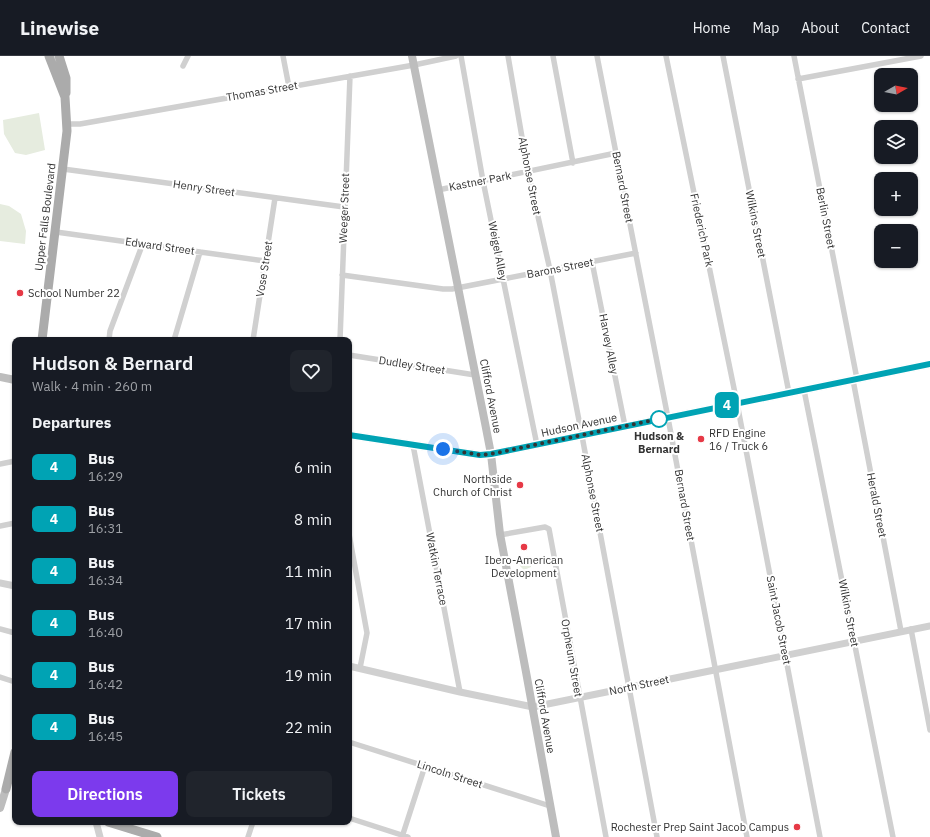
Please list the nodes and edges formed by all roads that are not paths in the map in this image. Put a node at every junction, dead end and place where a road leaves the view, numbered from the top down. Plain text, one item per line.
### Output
1 (49, 56) edge
2 (59, 56) edge
3 (188, 56) edge
4 (283, 56) edge
5 (412, 56) edge
6 (456, 56) edge
7 (461, 56) edge
8 (508, 56) edge
9 (553, 56) edge
10 (597, 56) edge
11 (666, 56) edge
12 (723, 56) edge
13 (794, 56) edge
14 (921, 56) edge
15 (414, 65) junction
16 (183, 66) dead end
17 (350, 76) junction
18 (798, 79) junction
19 (289, 87) junction
20 (65, 97) junction
21 (67, 124) junction
22 (616, 153) junction
23 (573, 162) junction
24 (63, 169) junction
25 (528, 172) junction
26 (483, 181) junction
27 (438, 190) junction
28 (275, 198) junction
29 (344, 207) junction
30 (56, 232) junction
31 (143, 243) junction
32 (200, 252) junction
33 (636, 253) junction
34 (265, 261) junction
35 (592, 262) junction
36 (550, 270) junction
37 (342, 275) junction
38 (504, 279) junction
39 (458, 288) junction
40 (42, 337) edge
41 (109, 337) edge
42 (175, 337) edge
43 (253, 337) edge
44 (340, 337) edge
45 (352, 355) edge
46 (930, 364) edge
47 (475, 375) junction
48 (0, 377) edge
49 (12, 379) edge
50 (855, 380) junction
51 (804, 390) junction
52 (789, 393) junction
53 (737, 403) junction
54 (668, 418) junction
55 (626, 426) junction
56 (352, 435) edge
57 (582, 436) junction
58 (414, 445) junction
59 (537, 445) junction
60 (491, 454) junction
61 (12, 462) edge
62 (0, 464) edge
63 (12, 524) edge
64 (0, 526) edge
65 (500, 535) junction
66 (352, 550) edge
67 (0, 582) edge
68 (12, 585) edge
69 (930, 626) edge
70 (0, 629) edge
71 (911, 629) junction
72 (901, 631) junction
73 (12, 632) edge
74 (854, 640) junction
75 (786, 654) junction
76 (352, 667) edge
77 (360, 668) junction
78 (715, 669) junction
79 (0, 678) edge
80 (12, 681) edge
81 (629, 687) junction
82 (460, 692) junction
83 (580, 697) junction
84 (533, 707) junction
85 (930, 730) edge
86 (352, 743) edge
87 (12, 761) edge
88 (425, 766) junction
89 (3, 788) edge
90 (550, 806) junction
91 (0, 808) edge
92 (352, 819) edge
93 (97, 825) edge
94 (251, 825) edge
95 (136, 826) edge
96 (404, 836) edge
97 (100, 837) edge
98 (157, 837) edge
99 (248, 837) edge
100 (556, 837) edge
101 (606, 837) edge
102 (658, 837) edge
103 (747, 837) edge
104 (820, 837) edge
105 (893, 837) edge

1 - 20 main road, Upper Falls Boulevard
2 - 20 main road, Upper Falls Boulevard
3 - 16 street
4 - 19 street
5 - 15 main road, Clifford Avenue
6 - 15 street, Thomas Street
7 - 26 street, Weigel Alley
8 - 25 street, Alphonse Street
9 - 23 street
10 - 22 street, Bernard Street
11 - 53 street, Friederich Park
12 - 52 street, Wilkins Street
13 - 18 street, Berlin Street
14 - 18 street
15 - 17 street, Thomas Street
15 - 27 main road, Clifford Avenue
17 - 19 street, Thomas Street
17 - 29 street, Weeger Street
18 - 50 street, Berlin Street
19 - 21 street, Thomas Street
20 - 21 main road, Upper Falls Boulevard
21 - 24 main road, Upper Falls Boulevard
22 - 23 street, Kastner Park
22 - 33 street, Bernard Street
23 - 25 street, Kastner Park
24 - 28 street, Henry Street
24 - 30 main road, Upper Falls Boulevard
25 - 26 street, Kastner Park
25 - 36 street, Alphonse Street
26 - 27 street, Kastner Park
26 - 38 street, Weigel Alley
27 - 39 main road, Clifford Avenue
28 - 29 street, Henry Street
28 - 34 street, Vose Street
29 - 37 street, Weeger Street
30 - 31 street, Edward Street
30 - 40 main road, Upper Falls Boulevard
31 - 32 street, Edward Street
31 - 41 street
32 - 34 street, Edward Street
32 - 42 street
33 - 35 street, Barons Street
33 - 54 street, Bernard Street
34 - 43 street, Vose Street
35 - 36 street, Barons Street
35 - 55 street, Harvey Alley
36 - 38 street, Barons Street
36 - 57 street, Alphonse Street
37 - 39 street, Barons Street
37 - 44 street, Weeger Street
38 - 39 street, Barons Street
38 - 59 street, Weigel Alley
39 - 47 main road, Clifford Avenue
45 - 47 street, Dudley Street
46 - 50 main road, Hudson Avenue
47 - 60 main road, Clifford Avenue
48 - 49 main road
50 - 51 main road, Hudson Avenue
50 - 72 street, Herald Street
51 - 52 main road, Hudson Avenue
51 - 74 street, Wilkins Street
52 - 53 main road, Hudson Avenue
53 - 54 main road, Hudson Avenue
53 - 75 street, Saint Jacob Street
54 - 55 main road, Hudson Avenue
54 - 78 street, Bernard Street
55 - 57 main road, Hudson Avenue
56 - 58 main road, Hudson Avenue
57 - 59 main road, Hudson Avenue
57 - 81 street, Alphonse Street
58 - 60 main road, Hudson Avenue
58 - 82 street, Watkin Terrace
59 - 60 main road, Hudson Avenue
60 - 65 main road, Clifford Avenue
61 - 62 street
63 - 64 street
65 - 83 street, Orpheum Street
65 - 84 main road, Clifford Avenue
66 - 77 street
67 - 68 street
69 - 71 street, North Street
70 - 73 street
71 - 72 street, North Street
71 - 85 street
72 - 74 street, North Street
74 - 75 street, North Street
74 - 105 street, Wilkins Street
75 - 78 street, North Street
75 - 104 street, Saint Jacob Street
76 - 77 street, North Street
77 - 82 street, North Street
78 - 81 street, North Street
78 - 103 street, Bernard Street
79 - 80 street
81 - 83 street, North Street
81 - 102 street, Alphonse Street
82 - 84 street, North Street
83 - 84 street, North Street
83 - 101 street, Orpheum Street
84 - 90 main road, Clifford Avenue
86 - 88 street, Lincoln Street
87 - 89 main road
88 - 90 street, Lincoln Street
88 - 96 street
89 - 91 main road
90 - 100 main road, Clifford Avenue
92 - 96 street
93 - 97 street
94 - 99 street
95 - 98 main road

